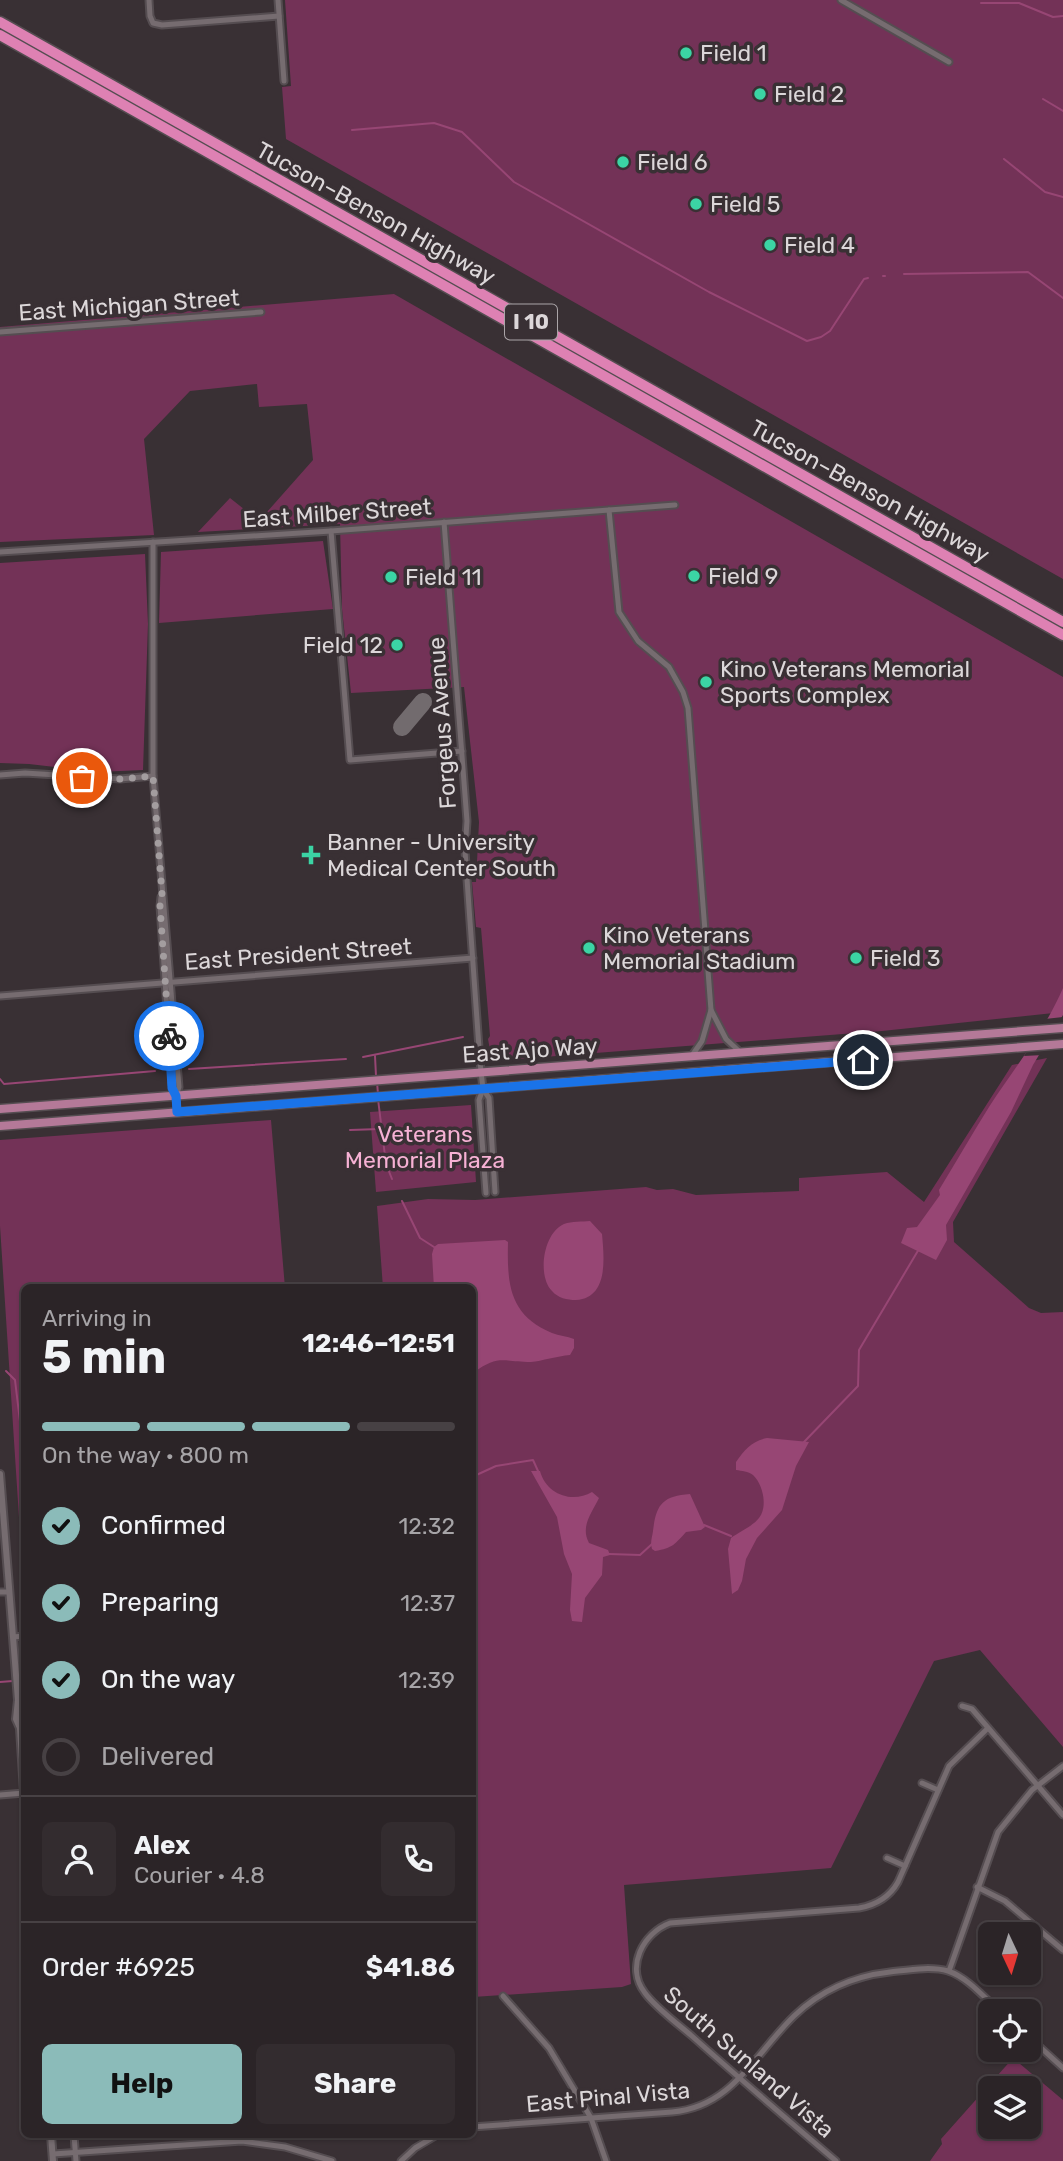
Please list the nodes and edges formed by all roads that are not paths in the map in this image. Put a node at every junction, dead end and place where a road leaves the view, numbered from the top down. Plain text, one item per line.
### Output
1 (149, 0) edge
2 (278, 0) edge
3 (841, 0) edge
4 (279, 16) junction
5 (0, 22) edge
6 (0, 35) edge
7 (949, 62) dead end
8 (284, 82) dead end
9 (261, 312) dead end
10 (0, 332) edge
11 (675, 505) dead end
12 (609, 510) junction
13 (444, 522) junction
14 (331, 531) junction
15 (153, 542) junction
16 (0, 552) edge
17 (1063, 622) edge
18 (1062, 635) edge
19 (462, 751) junction
20 (0, 775) edge
21 (153, 776) junction
22 (472, 958) junction
23 (168, 981) junction
24 (0, 996) edge
25 (712, 1010) junction
26 (1061, 1028) edge
27 (862, 1042) junction
28 (1063, 1044) edge
29 (741, 1053) junction
30 (691, 1057) junction
31 (863, 1060) junction
32 (481, 1072) junction
33 (483, 1089) junction
34 (176, 1096) junction
35 (0, 1109) edge
36 (177, 1112) junction
37 (0, 1126) edge
38 (495, 1192) dead end
39 (486, 1193) dead end
40 (0, 1474) edge
41 (0, 1480) edge
42 (0, 1592) edge
43 (9, 1592) junction
44 (21, 1636) edge
45 (13, 1637) junction
46 (962, 1706) dead end
47 (21, 1708) edge
48 (21, 1726) edge
49 (988, 1728) junction
50 (21, 1744) edge
51 (1063, 1766) edge
52 (922, 1783) dead end
53 (1038, 1784) junction
54 (938, 1790) junction
55 (21, 1793) edge
56 (0, 1795) edge
57 (1063, 1815) edge
58 (887, 1858) dead end
59 (905, 1866) junction
60 (977, 1887) junction
61 (816, 1912) junction
62 (728, 1919) junction
63 (817, 1922) dead end
64 (729, 1928) dead end
65 (1063, 1951) edge
66 (949, 1971) junction
67 (503, 1996) dead end
68 (985, 1999) edge
69 (1041, 2048) edge
70 (1063, 2068) edge
71 (738, 2078) junction
72 (592, 2118) junction
73 (476, 2127) edge
74 (51, 2138) edge
75 (74, 2138) edge
76 (432, 2138) edge
77 (74, 2151) junction
78 (53, 2157) edge
79 (76, 2161) edge
80 (332, 2161) edge
81 (401, 2161) edge
82 (606, 2161) edge
83 (836, 2161) edge

1 - 4 street
2 - 4 street
3 - 7 street
4 - 8 street
5 - 17 highway, Tucson–Benson Highway / I 10
6 - 18 highway, Tucson–Benson Highway / I 10
9 - 10 street, East Michigan Street
11 - 12 street, East Milber Street
12 - 13 street, East Milber Street
12 - 25 street
13 - 14 street, East Milber Street
13 - 19 street, Forgeus Avenue
14 - 15 street, East Milber Street
14 - 19 street
15 - 16 street, East Milber Street
15 - 21 street
19 - 22 street, Forgeus Avenue
20 - 21 street
21 - 23 street
22 - 23 street, East President Street
22 - 32 street, Forgeus Avenue
23 - 24 street, East President Street
23 - 34 street
25 - 29 street
25 - 30 street
26 - 27 main road, East Ajo Way
27 - 29 main road, East Ajo Way
27 - 31 main road
28 - 31 main road, East Ajo Way
29 - 30 main road, East Ajo Way
30 - 32 main road, East Ajo Way
31 - 33 main road, East Ajo Way
32 - 33 street, Forgeus Avenue
32 - 34 main road, East Ajo Way
33 - 36 main road, East Ajo Way
33 - 38 street, Forgeus Avenue
33 - 39 street, Forgeus Avenue
34 - 35 main road, East Ajo Way
34 - 36 street
36 - 37 main road, East Ajo Way
40 - 41 street
41 - 43 street
42 - 43 street
43 - 45 street
44 - 45 street
45 - 47 street
46 - 49 street
48 - 50 street
49 - 53 street
49 - 54 street
51 - 53 street
52 - 54 street
53 - 57 street
53 - 60 street
54 - 59 street
55 - 56 street
58 - 59 street
59 - 61 street
60 - 65 street
60 - 66 street
61 - 62 street
61 - 63 street
62 - 64 street
62 - 71 street, South Sunland Vista
66 - 68 street
66 - 71 street, East Pinal Vista
67 - 72 street
69 - 70 street
71 - 72 street, East Pinal Vista
71 - 83 street, South Sunland Vista
72 - 73 street, East Pinal Vista
72 - 82 street
74 - 78 street
75 - 77 street
76 - 81 street
77 - 78 street
77 - 79 street
77 - 80 street

